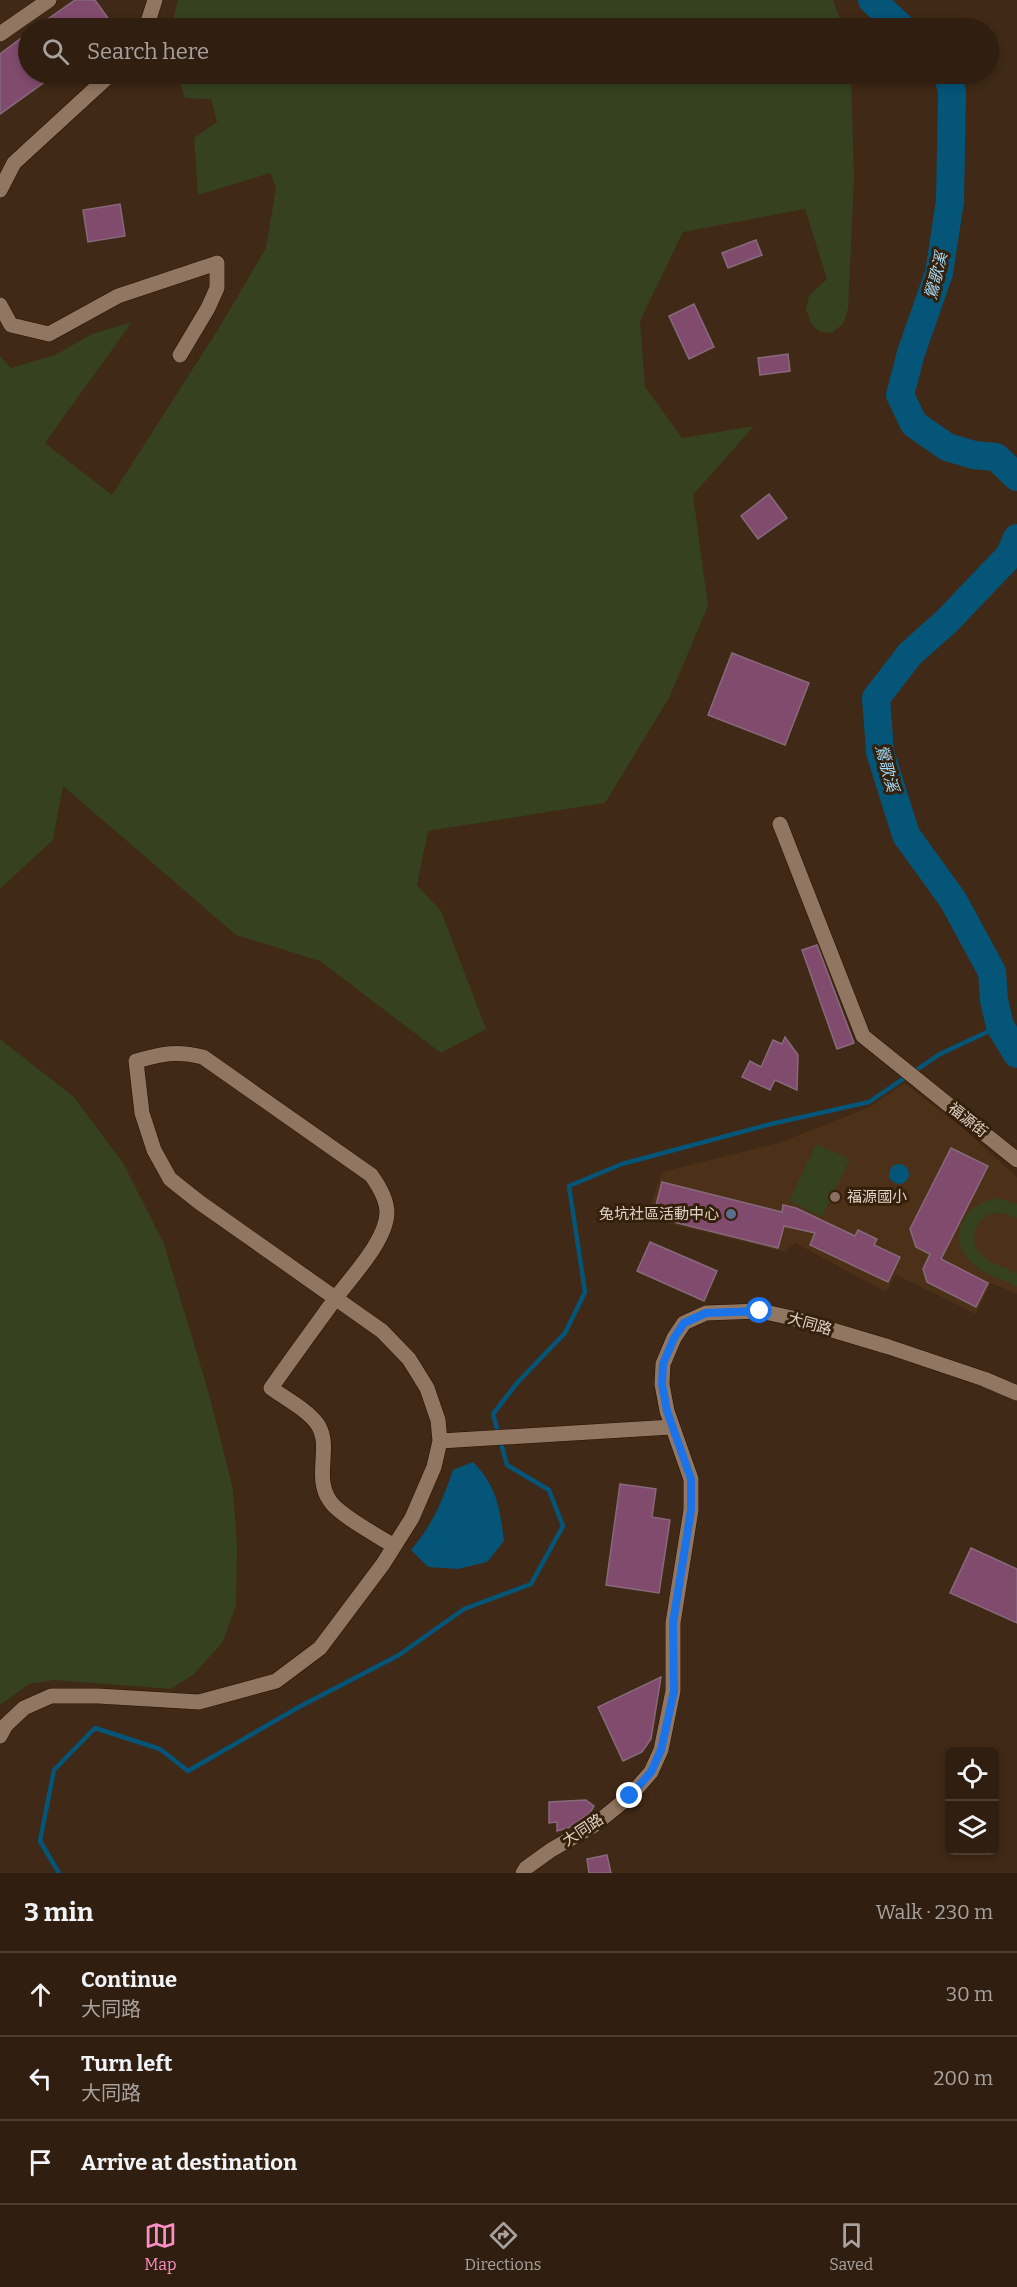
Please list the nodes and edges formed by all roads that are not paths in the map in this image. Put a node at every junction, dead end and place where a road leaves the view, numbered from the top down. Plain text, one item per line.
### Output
1 (49, 0) edge
2 (155, 0) edge
3 (23, 18) edge
4 (149, 18) edge
5 (18, 22) edge
6 (0, 34) edge
7 (100, 84) edge
8 (0, 190) edge
9 (0, 305) edge
10 (180, 355) dead end
11 (780, 825) dead end
12 (1017, 1160) edge
13 (336, 1298) junction
14 (1017, 1393) edge
15 (672, 1427) junction
16 (440, 1441) junction
17 (394, 1546) junction
18 (0, 1736) edge
19 (523, 1873) edge

1 - 3 street
2 - 4 street
5 - 6 street
7 - 8 street
9 - 10 street
11 - 12 street, 福源街
13 - 13 street
13 - 16 street
13 - 17 street
14 - 15 street, 大同路
15 - 16 street
15 - 19 street, 大同路
16 - 17 street
17 - 18 street

